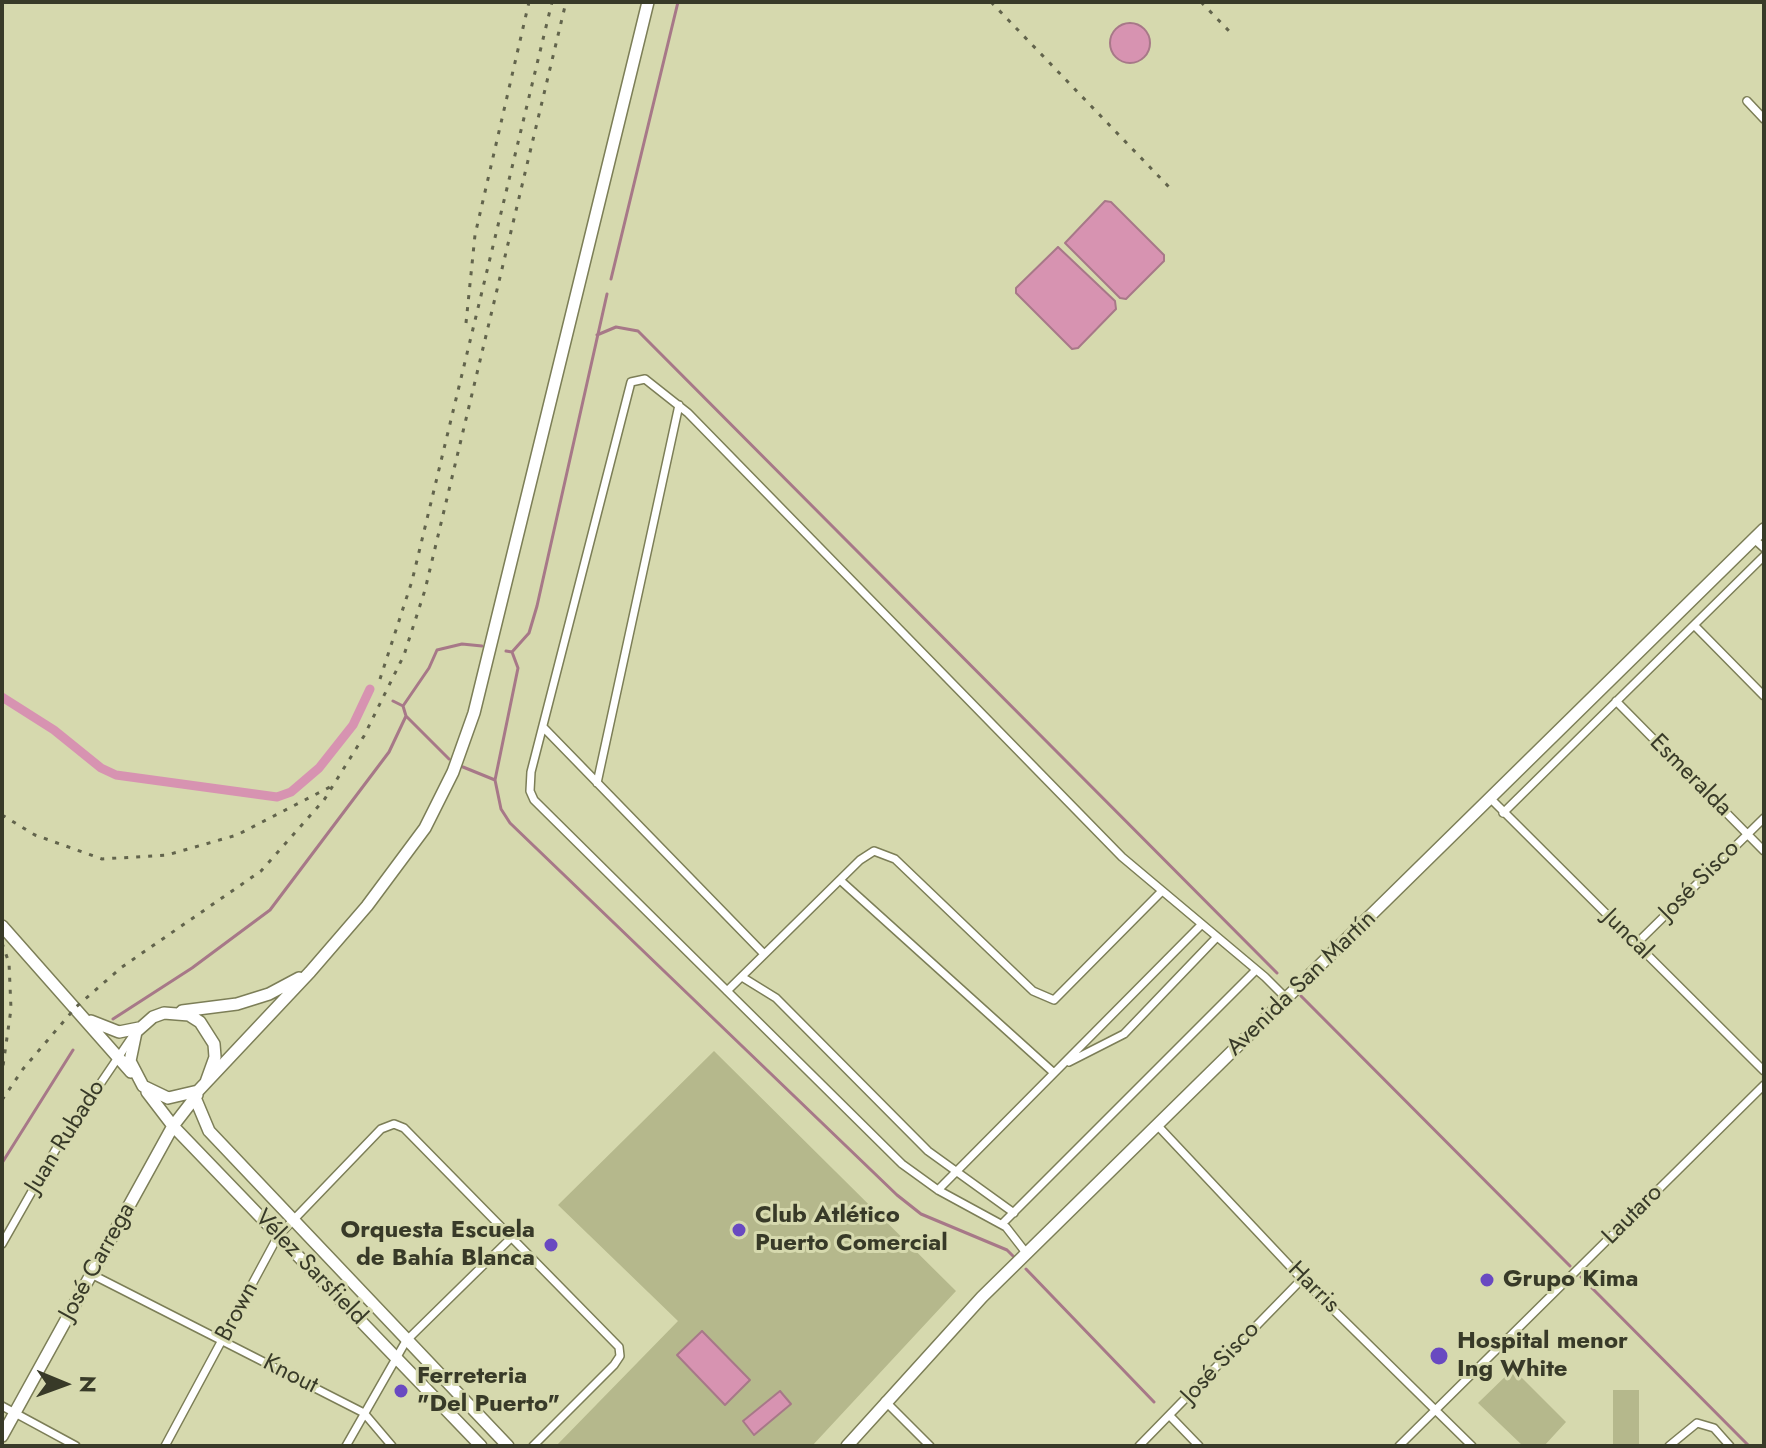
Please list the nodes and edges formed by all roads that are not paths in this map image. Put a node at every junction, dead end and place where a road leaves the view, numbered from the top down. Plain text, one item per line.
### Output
1 (648, 2) edge
2 (1747, 101) dead end
3 (1764, 119) edge
4 (679, 405) junction
5 (1764, 529) edge
6 (1754, 539) junction
7 (1764, 548) edge
8 (1764, 556) edge
9 (1694, 625) junction
10 (1764, 696) edge
11 (1616, 701) junction
12 (544, 728) junction
13 (597, 783) junction
14 (1491, 799) junction
15 (1503, 813) junction
16 (1764, 818) edge
17 (1748, 834) junction
18 (1764, 851) edge
19 (840, 880) junction
20 (1162, 891) junction
21 (1201, 925) junction
22 (2, 926) edge
23 (1216, 938) junction
24 (1636, 944) junction
25 (764, 954) junction
26 (1256, 970) junction
27 (310, 972) junction
28 (742, 977) junction
29 (727, 991) junction
30 (1287, 999) junction
31 (177, 1012) junction
32 (87, 1019) junction
33 (138, 1030) junction
34 (117, 1056) junction
35 (1063, 1064) junction
36 (1764, 1071) edge
37 (1054, 1073) junction
38 (134, 1075) junction
39 (1764, 1085) edge
40 (143, 1086) junction
41 (200, 1091) junction
42 (173, 1126) junction
43 (1158, 1126) junction
44 (957, 1171) junction
45 (938, 1190) junction
46 (1014, 1213) junction
47 (292, 1219) junction
48 (1002, 1224) junction
49 (278, 1236) junction
50 (512, 1237) junction
51 (2, 1244) edge
52 (1027, 1254) junction
53 (91, 1274) junction
54 (1302, 1279) junction
55 (222, 1341) junction
56 (406, 1341) junction
57 (394, 1356) junction
58 (885, 1401) junction
59 (2, 1406) edge
60 (1437, 1409) junction
61 (15, 1413) junction
62 (364, 1413) junction
63 (1171, 1417) junction
64 (2, 1436) edge
65 (76, 1446) edge
66 (165, 1446) edge
67 (346, 1446) edge
68 (392, 1446) edge
69 (481, 1446) edge
70 (508, 1446) edge
71 (533, 1446) edge
72 (847, 1446) edge
73 (930, 1446) edge
74 (1139, 1446) edge
75 (1199, 1446) edge
76 (1399, 1446) edge
77 (1472, 1446) edge
78 (1669, 1446) edge
79 (1730, 1446) edge

1 - 27 street, José Carrega
2 - 3 street
4 - 12 street
4 - 13 street
4 - 20 street
5 - 6 street, Avenida San Martín
6 - 7 street
6 - 14 street, Avenida San Martín
8 - 9 street
9 - 10 street
9 - 11 street
11 - 15 street
11 - 17 street, Esmeralda
12 - 13 street
12 - 29 street
13 - 25 street
14 - 15 street, Juncal
14 - 30 street, Avenida San Martín
15 - 24 street, Juncal
16 - 17 street, José Sisco
17 - 18 street, Esmeralda
17 - 24 street, José Sisco
19 - 20 street
19 - 25 street
19 - 37 street
20 - 21 street
21 - 23 street
21 - 35 street
22 - 32 street
23 - 26 street
23 - 35 street
24 - 36 street, Juncal
25 - 28 street
26 - 30 street
26 - 46 street
27 - 31 street
27 - 41 street, José Carrega
28 - 29 street
28 - 44 street
29 - 45 street
30 - 43 street, Avenida San Martín
31 - 33 street
31 - 41 street
32 - 33 street
32 - 34 street
33 - 34 street, Juan Rubado
33 - 38 street
34 - 38 street
34 - 51 street, Juan Rubado
35 - 37 street
37 - 44 street
38 - 40 street
39 - 60 street, Lautaro
40 - 41 street
40 - 42 street, Vélez Sarsfield
41 - 42 street, José Carrega
41 - 47 street, Vélez Sarsfield
42 - 49 street, Vélez Sarsfield
42 - 53 street, José Carrega
43 - 52 street, Avenida San Martín
43 - 54 street, Harris
44 - 45 street
44 - 46 street
45 - 48 street
46 - 48 street
47 - 49 street, Brown
47 - 50 street, Brown
47 - 56 street, Vélez Sarsfield
48 - 52 street
49 - 55 street, Brown
49 - 57 street, Vélez Sarsfield
50 - 56 street
50 - 71 street
52 - 58 street, Avenida San Martín
53 - 55 street, Knout
53 - 61 street, José Carrega
54 - 60 street, Harris
54 - 63 street, José Sisco
55 - 62 street, Knout
55 - 66 street, Brown
56 - 57 street
56 - 70 street, Vélez Sarsfield
57 - 62 street
57 - 69 street, Vélez Sarsfield
58 - 72 street, Avenida San Martín
58 - 73 street
59 - 61 street
60 - 76 street, Lautaro
60 - 77 street, Harris
61 - 64 street, José Carrega
61 - 65 street
62 - 67 street
62 - 68 street, Knout
63 - 74 street, José Sisco
63 - 75 street
78 - 79 street

